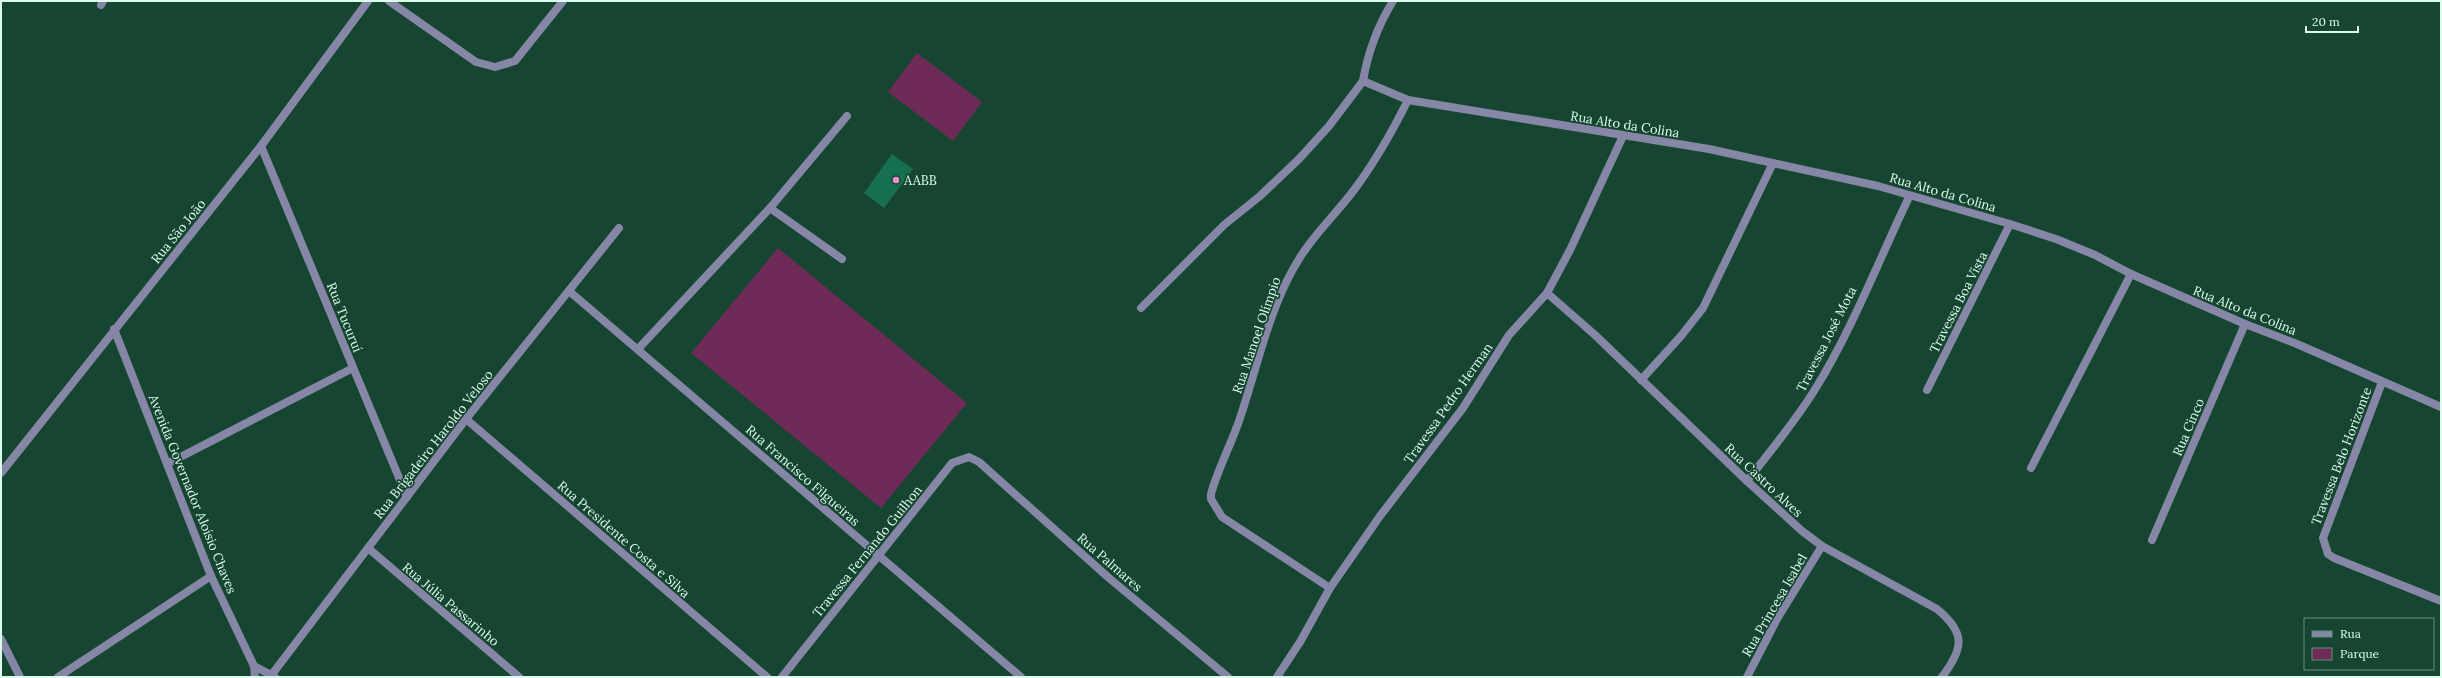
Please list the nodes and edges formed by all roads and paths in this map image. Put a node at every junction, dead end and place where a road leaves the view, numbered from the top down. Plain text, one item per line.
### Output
1 (368, 1) edge
2 (389, 1) edge
3 (563, 1) edge
4 (1393, 1) edge
5 (1363, 81) junction
6 (1408, 100) junction
7 (847, 116) dead end
8 (1623, 136) junction
9 (261, 146) junction
10 (1773, 164) junction
11 (1909, 197) junction
12 (770, 208) junction
13 (2010, 224) junction
14 (619, 228) dead end
15 (842, 259) dead end
16 (2131, 274) junction
17 (569, 291) junction
18 (1547, 293) junction
19 (1141, 308) dead end
20 (2245, 324) junction
21 (114, 329) junction
22 (638, 349) junction
23 (353, 368) junction
24 (1641, 380) junction
25 (2382, 382) junction
26 (1927, 390) dead end
27 (2441, 407) edge
28 (466, 419) junction
29 (979, 462) joint
30 (167, 464) junction
31 (2031, 468) dead end
32 (1, 473) edge
33 (1747, 481) junction
34 (407, 497) junction
35 (2152, 540) dead end
36 (1822, 546) junction
37 (368, 548) junction
38 (878, 556) junction
39 (211, 576) junction
40 (1330, 588) junction
41 (2441, 601) edge
42 (1, 639) edge
43 (254, 666) junction
44 (272, 676) edge
45 (20, 677) edge
46 (58, 677) edge
47 (255, 677) edge
48 (519, 677) edge
49 (767, 677) edge
50 (782, 677) edge
51 (1021, 677) edge
52 (1228, 677) edge
53 (1277, 677) edge
54 (1747, 677) edge
55 (1942, 677) edge

1 - 9 street, Rua São João
2 - 3 street
4 - 5 street
5 - 6 street
5 - 19 street
6 - 8 street, Rua Alto da Colina
6 - 40 street, Rua Manoel Olímpio
7 - 12 street
8 - 10 street, Rua Alto da Colina
8 - 18 street, Travessa Pedro Herman
9 - 21 street, Rua São João
9 - 23 street, Rua Tucuruí
10 - 11 street, Rua Alto da Colina
10 - 24 street
11 - 13 street, Rua Alto da Colina
11 - 33 street, Travessa José Mota
12 - 15 street
12 - 22 street
13 - 16 street, Rua Alto da Colina
13 - 26 street, Travessa Boa Vista
14 - 17 street, Rua Brigadeiro Haroldo Veloso
16 - 20 street, Rua Alto da Colina
16 - 31 street
17 - 22 street, Rua Francisco Filgueiras
17 - 28 street, Rua Brigadeiro Haroldo Veloso
18 - 24 street, Rua Castro Alves
18 - 40 street, Travessa Pedro Herman
20 - 25 street, Rua Alto da Colina
20 - 35 street, Rua Cinco
21 - 30 street, Avenida Governador Aloísio Chaves
21 - 32 street, Rua São João
22 - 38 street, Rua Francisco Filgueiras
23 - 30 street
23 - 34 street, Rua Tucuruí
24 - 33 street, Rua Castro Alves
25 - 27 street, Rua Alto da Colina
25 - 41 street, Travessa Belo Horizonte
28 - 34 street, Rua Brigadeiro Haroldo Veloso
28 - 49 street, Rua Presidente Costa e Silva
29 - 38 street, Travessa Fernando Guilhon
29 - 52 street, Rua Palmares
30 - 39 street, Avenida Governador Aloísio Chaves
33 - 36 street, Rua Castro Alves
34 - 37 street, Rua Brigadeiro Haroldo Veloso
36 - 54 street, Rua Princesa Isabel
36 - 55 street, Rua Castro Alves
37 - 44 street, Rua Brigadeiro Haroldo Veloso
37 - 48 street, Rua Júlia Passarinho
38 - 50 street, Travessa Fernando Guilhon
38 - 51 street, Rua Francisco Filgueiras
39 - 43 street, Avenida Governador Aloísio Chaves
39 - 46 street
40 - 53 street, Travessa Pedro Herman
42 - 45 street
43 - 44 street
43 - 47 street, Avenida Governador Aloísio Chaves

